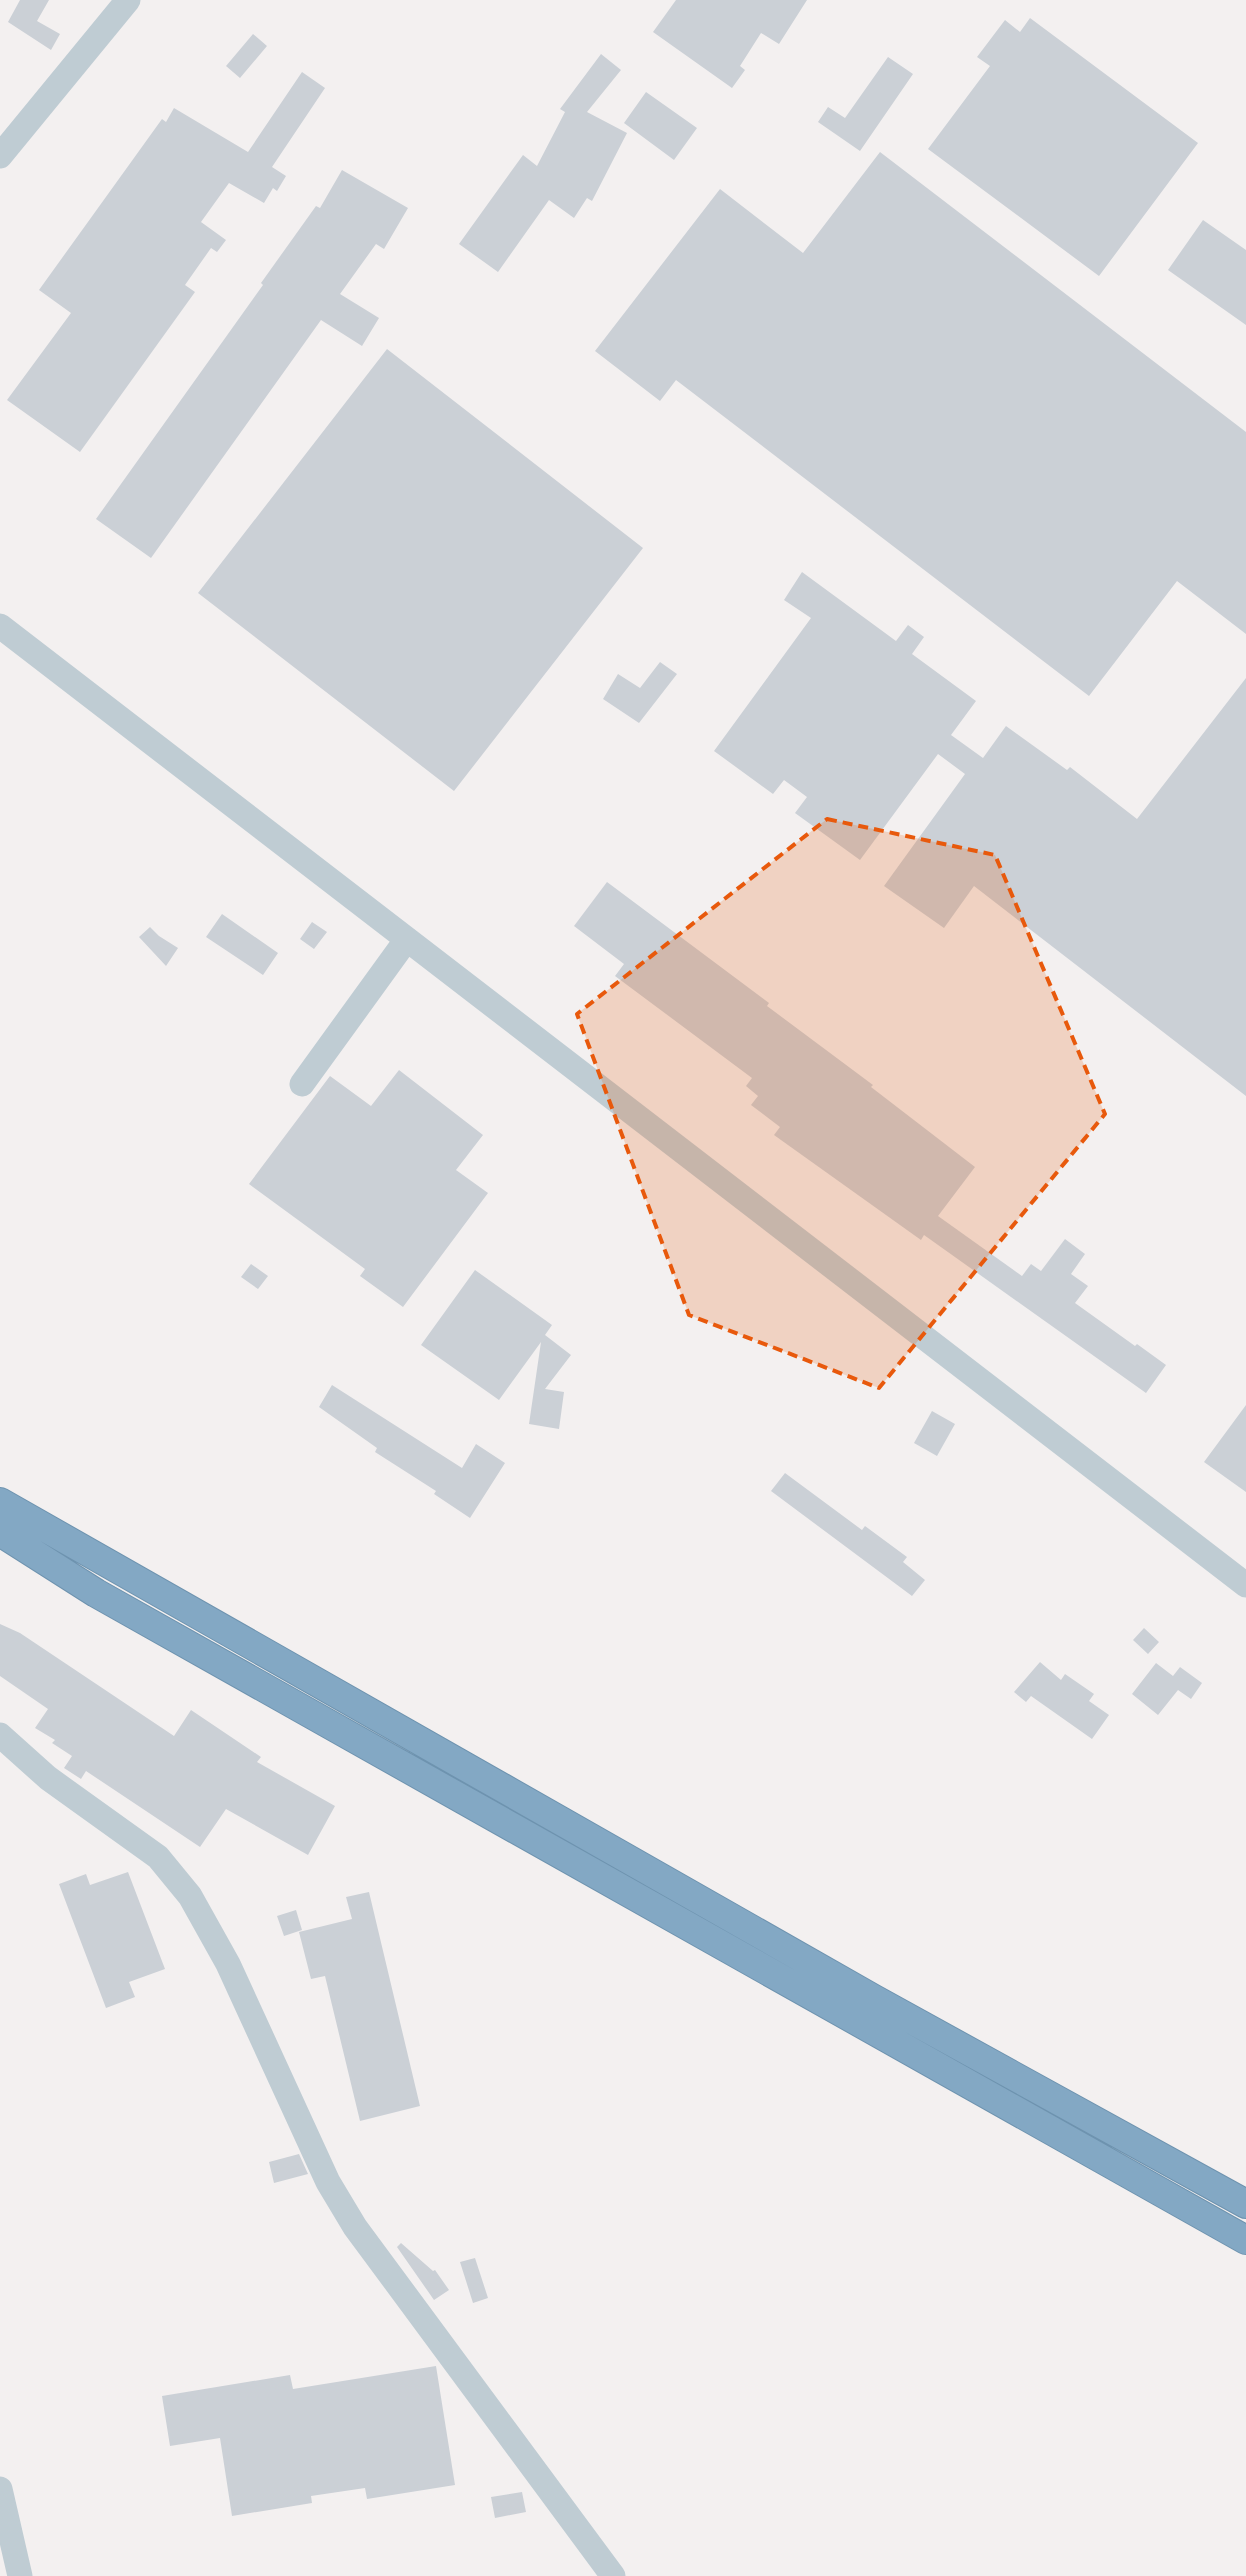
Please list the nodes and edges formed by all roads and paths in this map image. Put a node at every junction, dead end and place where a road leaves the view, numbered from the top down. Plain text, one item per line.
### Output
1 (128, 0) edge
2 (0, 156) edge
3 (0, 626) edge
4 (407, 940) junction
5 (302, 1084) dead end
6 (0, 1502) edge
7 (7, 1539) edge
8 (1246, 1586) edge
9 (0, 1735) edge
10 (1246, 2204) edge
11 (1246, 2240) edge
12 (0, 2489) edge
13 (20, 2576) edge
14 (614, 2576) edge

1 - 2 street
3 - 4 street
4 - 5 street
4 - 8 street
6 - 10 highway
7 - 11 highway
9 - 14 street
12 - 13 street

